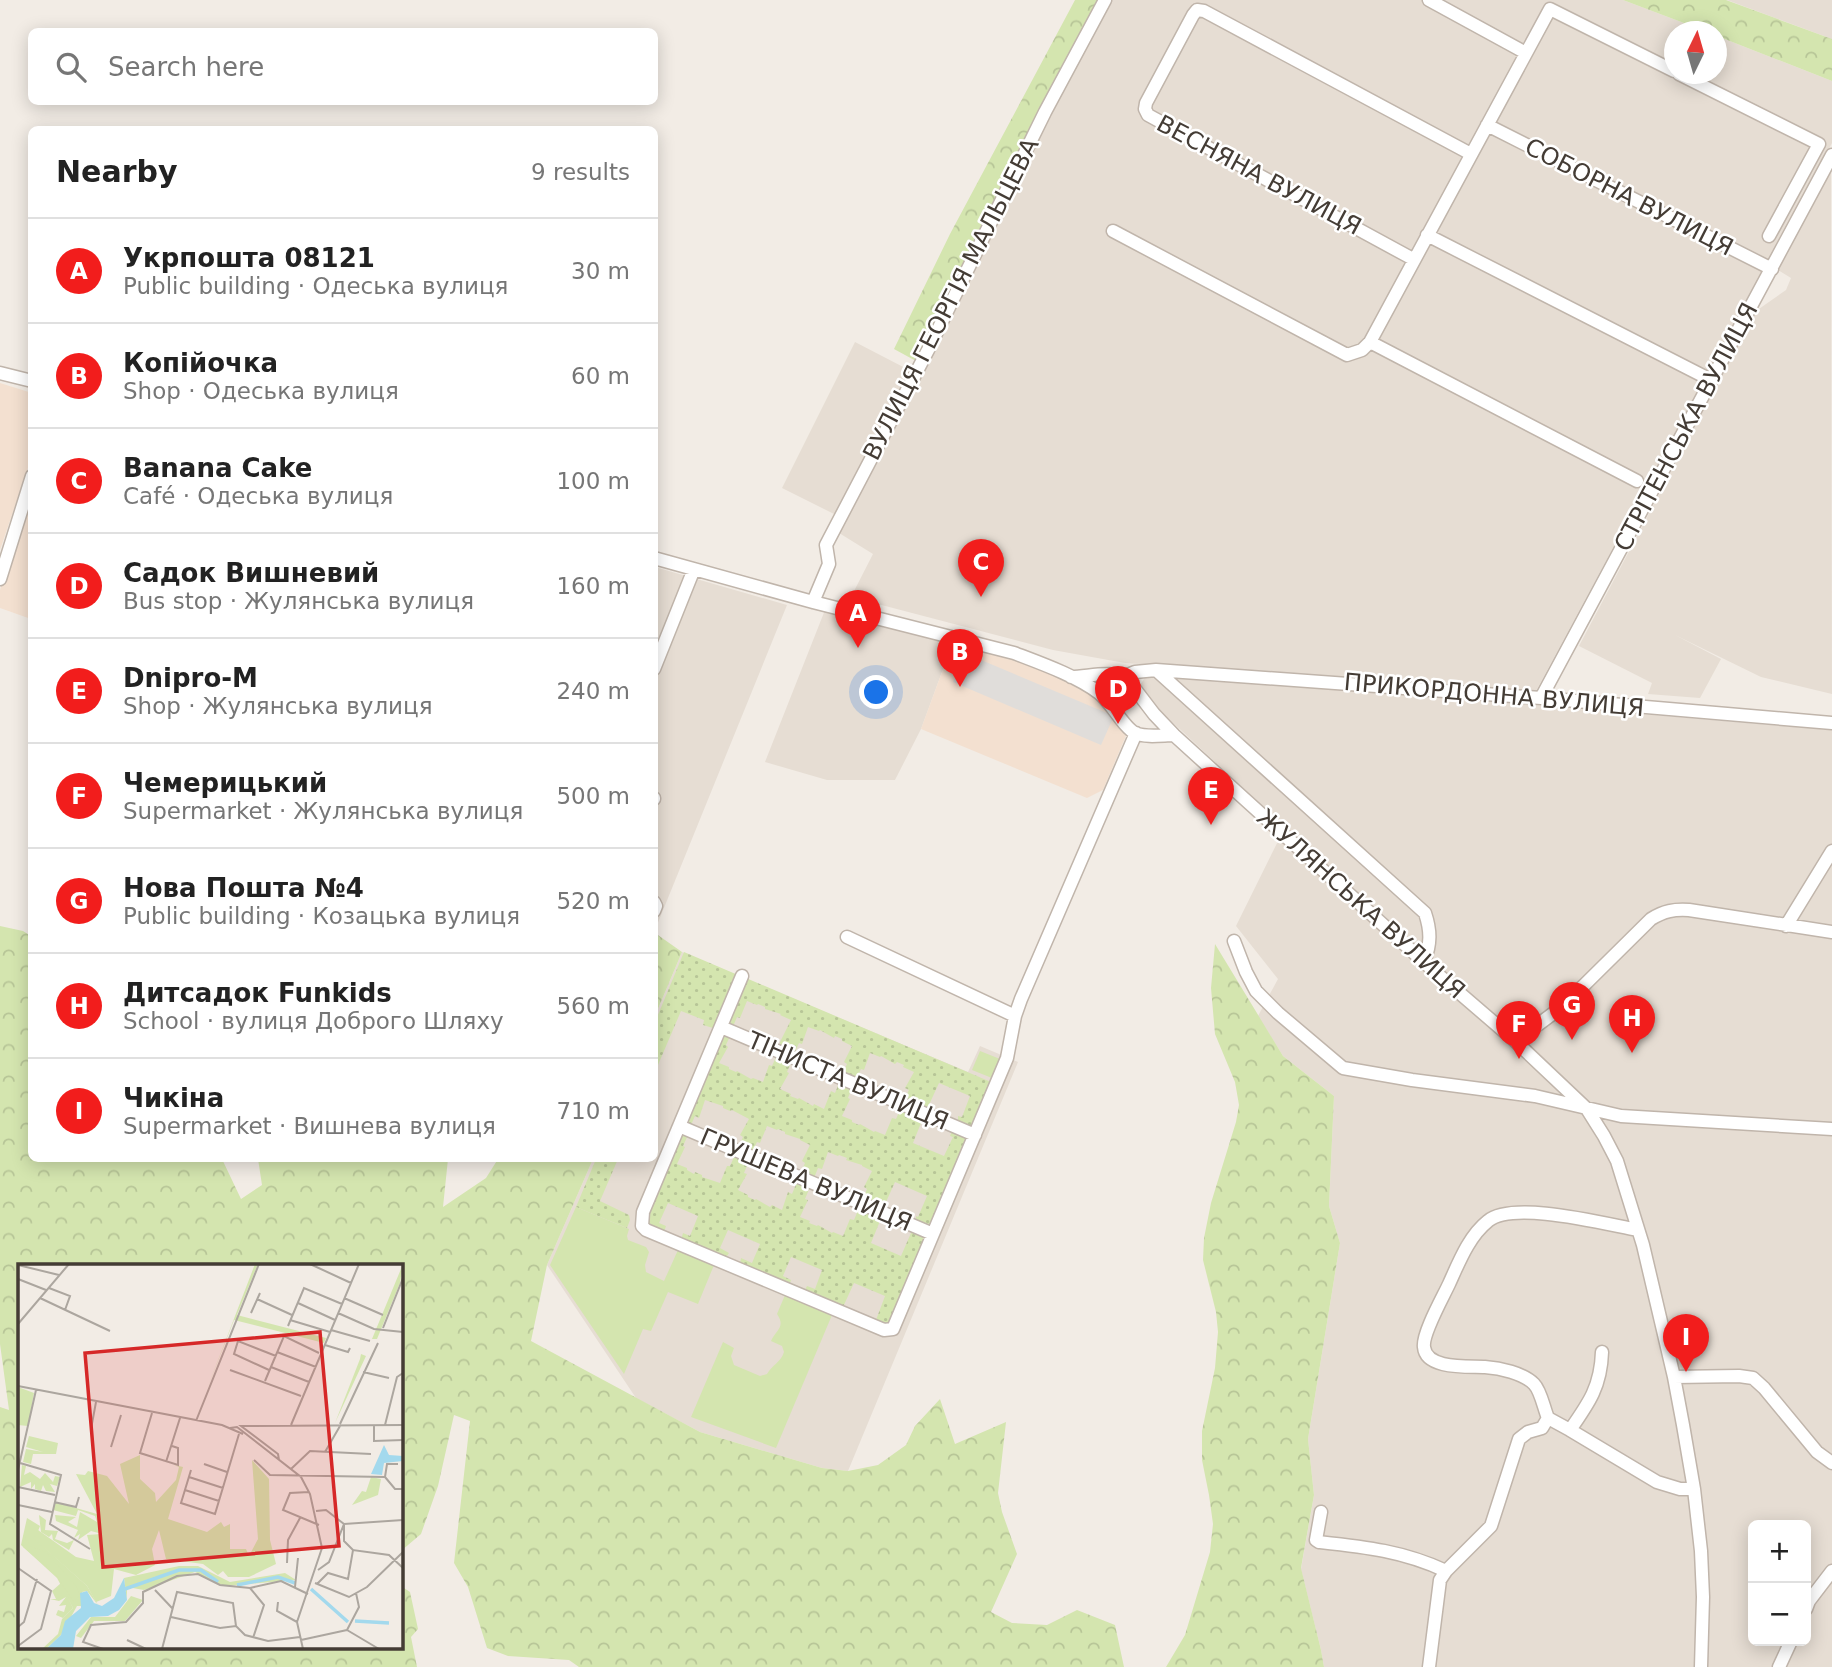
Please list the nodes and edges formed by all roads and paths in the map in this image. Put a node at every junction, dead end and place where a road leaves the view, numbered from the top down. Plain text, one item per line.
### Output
1 (1105, 0) edge
2 (1429, 0) edge
3 (1526, 53) junction
4 (1664, 66) edge
5 (1701, 84) edge
6 (1487, 125) junction
7 (1471, 154) junction
8 (1832, 155) edge
9 (1113, 231) dead end
10 (1427, 234) junction
11 (1769, 236) dead end
12 (1413, 258) junction
13 (1772, 269) junction
14 (1370, 342) junction
15 (0, 373) edge
16 (1711, 380) junction
17 (28, 381) edge
18 (1637, 481) dead end
19 (28, 489) edge
20 (658, 559) edge
21 (694, 569) junction
22 (0, 579) edge
23 (813, 602) junction
24 (658, 659) edge
25 (1156, 670) junction
26 (1106, 675) junction
27 (1071, 677) junction
28 (1123, 677) junction
29 (1101, 694) junction
30 (1541, 698) junction
31 (1154, 715) junction
32 (1832, 723) edge
33 (1139, 734) junction
34 (1174, 735) junction
35 (1832, 851) edge
36 (1786, 926) junction
37 (1832, 932) edge
38 (847, 936) dead end
39 (1234, 941) dead end
40 (1424, 962) junction
41 (742, 976) dead end
42 (1015, 1016) junction
43 (720, 1027) junction
44 (1513, 1039) junction
45 (1587, 1110) junction
46 (679, 1126) junction
47 (1832, 1129) edge
48 (975, 1135) junction
49 (1638, 1230) junction
50 (933, 1234) junction
51 (1602, 1352) dead end
52 (1674, 1377) junction
53 (1548, 1418) junction
54 (1570, 1430) junction
55 (1832, 1463) edge
56 (1694, 1489) junction
57 (1321, 1512) dead end
58 (1446, 1571) junction
59 (1832, 1571) edge
60 (1811, 1601) edge
61 (1789, 1646) edge
62 (1429, 1667) edge
63 (1701, 1667) edge
64 (1779, 1667) edge

1 - 23 street, ВУЛИЦЯ ГЕОРГІЯ МАЛЬЦЕВА
2 - 3 street
3 - 4 street
3 - 6 street
5 - 11 street
6 - 7 street
6 - 13 street, СОБОРНА ВУЛИЦЯ
7 - 10 street
7 - 12 street, ВЕСНЯНА ВУЛИЦЯ
8 - 13 street, СТРІТЕНСЬКА ВУЛИЦЯ
9 - 14 street
10 - 12 street
10 - 16 street
12 - 14 street
13 - 16 street, СТРІТЕНСЬКА ВУЛИЦЯ
14 - 18 street
15 - 17 street
16 - 30 street, СТРІТЕНСЬКА ВУЛИЦЯ
19 - 22 street
20 - 21 street
21 - 23 street
21 - 24 street
23 - 27 street
25 - 28 street, ПРИКОРДОННА ВУЛИЦЯ
25 - 30 street, ПРИКОРДОННА ВУЛИЦЯ
25 - 40 street
26 - 27 street, ПРИКОРДОННА ВУЛИЦЯ
26 - 28 street, ПРИКОРДОННА ВУЛИЦЯ
26 - 29 street
27 - 29 street
28 - 31 street, ЖУЛЯНСЬКА ВУЛИЦЯ
29 - 33 street
30 - 32 street, ПРИКОРДОННА ВУЛИЦЯ
31 - 33 street
31 - 34 street, ЖУЛЯНСЬКА ВУЛИЦЯ
33 - 34 street
33 - 42 street
34 - 40 street, ЖУЛЯНСЬКА ВУЛИЦЯ
35 - 36 street
36 - 37 street
36 - 44 street
38 - 42 street
39 - 45 street
40 - 44 street, ЖУЛЯНСЬКА ВУЛИЦЯ
41 - 43 street
42 - 48 street
43 - 46 street
43 - 48 street, ТІНИСТА ВУЛИЦЯ
44 - 45 street, ЖУЛЯНСЬКА ВУЛИЦЯ
45 - 47 street
45 - 49 street, ЖУЛЯНСЬКА ВУЛИЦЯ
46 - 50 street, ГРУШЕВА ВУЛИЦЯ
46 - 50 street
48 - 50 street
49 - 52 street, ЖУЛЯНСЬКА ВУЛИЦЯ
49 - 53 street
51 - 54 street
52 - 55 street
52 - 56 street, ЖУЛЯНСЬКА ВУЛИЦЯ
53 - 54 street
53 - 58 street
54 - 56 street
56 - 63 street, ЖУЛЯНСЬКА ВУЛИЦЯ
57 - 58 street
58 - 62 street
59 - 60 street
61 - 64 street

